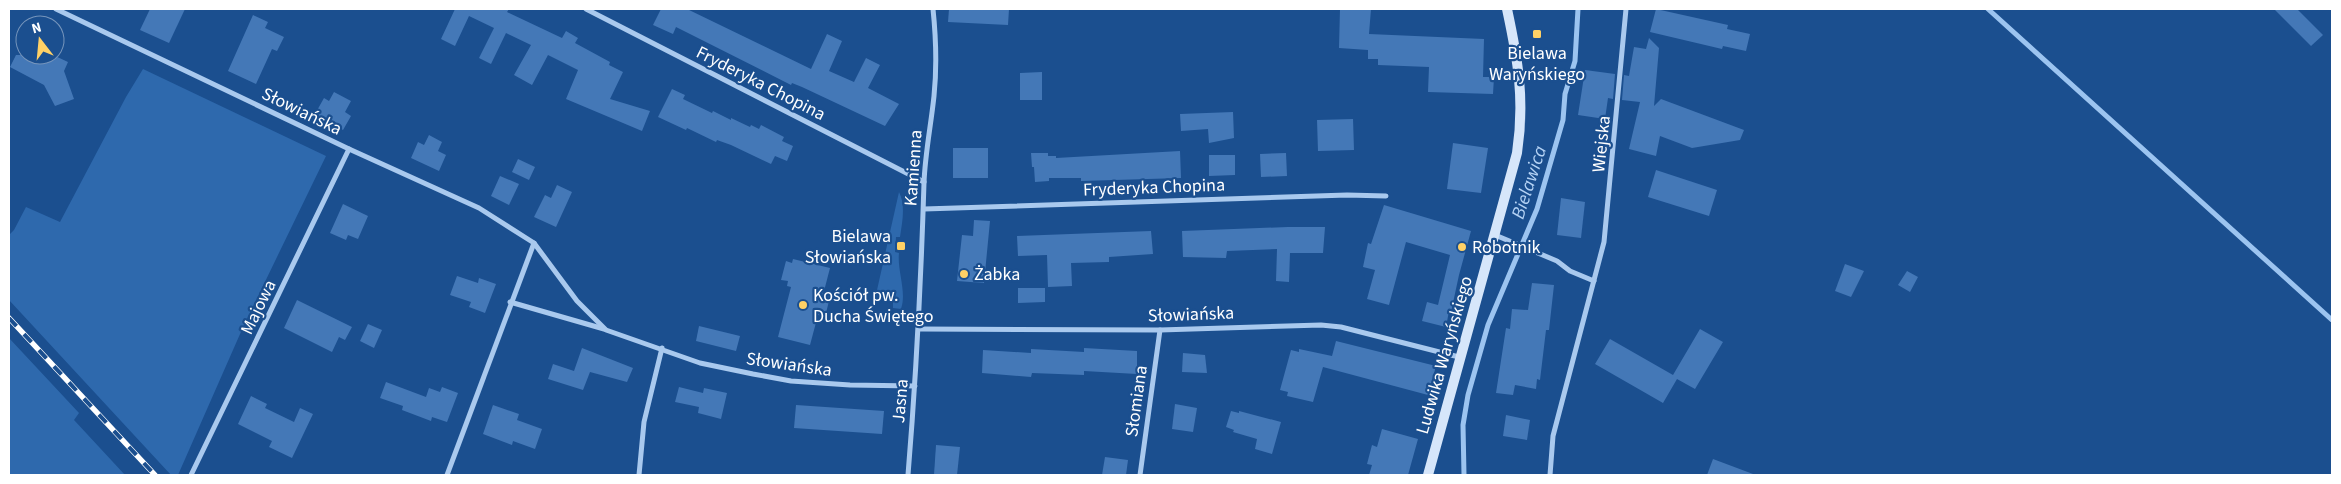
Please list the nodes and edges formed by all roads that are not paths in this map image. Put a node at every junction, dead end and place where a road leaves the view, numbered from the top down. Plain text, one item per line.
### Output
1 (56, 9) edge
2 (586, 9) edge
3 (933, 9) edge
4 (1507, 9) edge
5 (1626, 9) edge
6 (349, 149) junction
7 (924, 182) junction
8 (1386, 196) dead end
9 (924, 209) junction
10 (1495, 235) junction
11 (534, 243) junction
12 (1594, 281) junction
13 (510, 302) junction
14 (920, 329) junction
15 (606, 330) junction
16 (1160, 330) junction
17 (662, 348) junction
18 (1460, 357) junction
19 (916, 386) junction
20 (191, 475) edge
21 (447, 475) edge
22 (640, 475) edge
23 (908, 475) edge
24 (1140, 475) edge
25 (1428, 475) edge
26 (1550, 475) edge

1 - 6 street, Słowiańska
2 - 7 street, Fryderyka Chopina
3 - 7 street, Kamienna
4 - 10 main road, Ludwika Waryńskiego
5 - 12 street, Wiejska
6 - 11 street, Słowiańska
6 - 20 street, Majowa
7 - 9 street, Kamienna
8 - 9 street, Fryderyka Chopina
9 - 14 street, Kamienna
10 - 12 street
10 - 18 main road, Ludwika Waryńskiego
11 - 13 street
11 - 15 street, Słowiańska
12 - 26 street, Wiejska
13 - 15 street, Słowiańska
13 - 21 street
14 - 16 street, Słowiańska
14 - 19 street, Jasna
15 - 17 street, Słowiańska
16 - 18 street, Słowiańska
16 - 24 street, Słomiana
17 - 19 street, Słowiańska
17 - 22 street
18 - 25 main road, Ludwika Waryńskiego
19 - 23 street, Jasna

